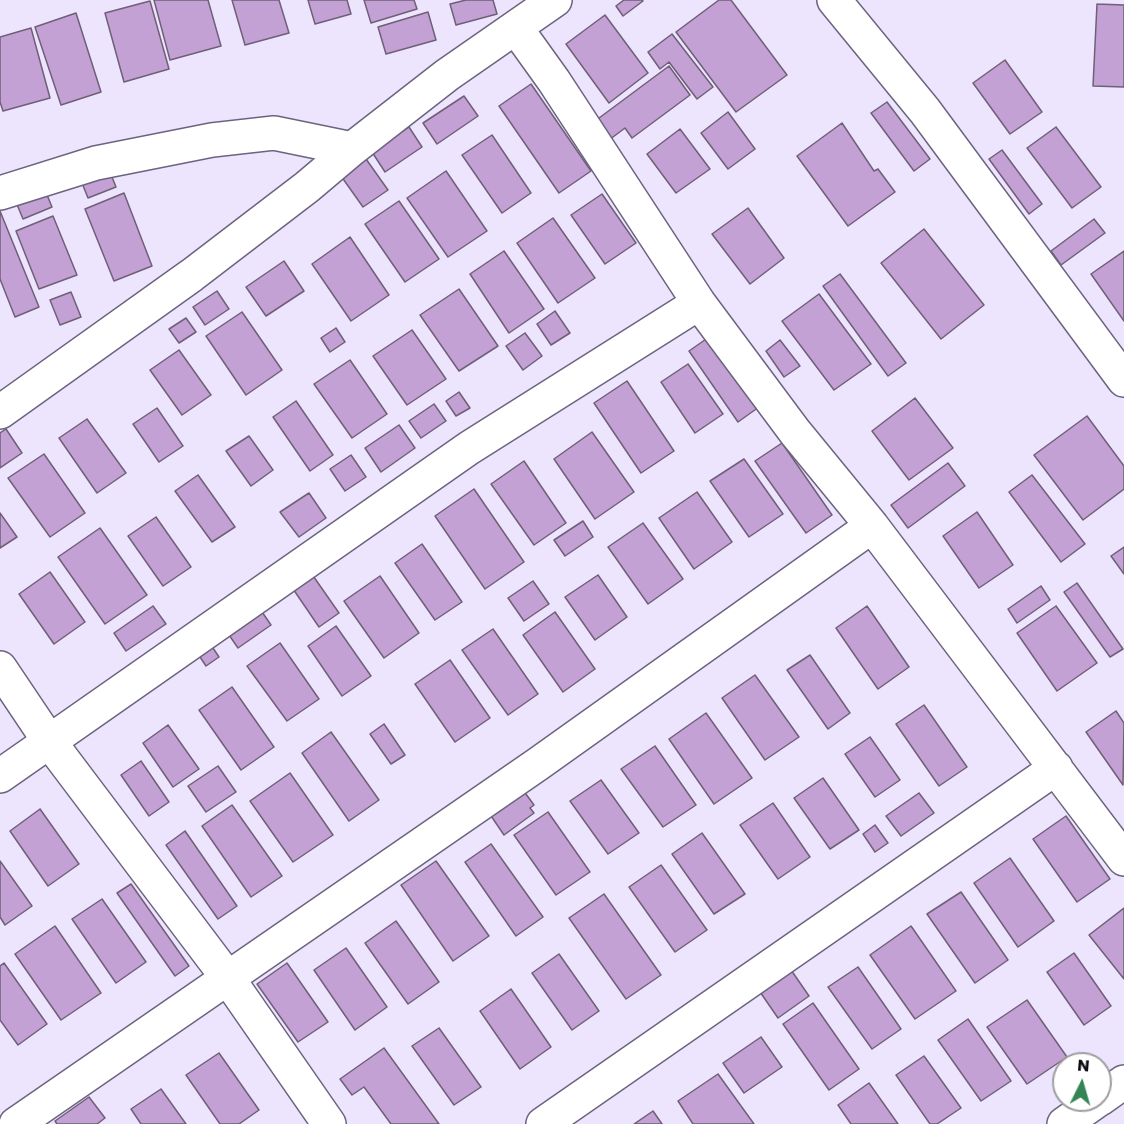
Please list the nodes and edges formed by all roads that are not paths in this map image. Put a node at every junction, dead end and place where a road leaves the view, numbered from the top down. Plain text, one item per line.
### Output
1 (555, 0) edge
2 (834, 0) edge
3 (516, 28) junction
4 (352, 149) junction
5 (0, 193) edge
6 (699, 303) junction
7 (1124, 380) edge
8 (0, 412) edge
9 (872, 526) junction
10 (0, 668) edge
11 (49, 741) junction
12 (1056, 768) junction
13 (0, 776) edge
14 (1124, 859) edge
15 (228, 977) junction
16 (1081, 1112) edge
17 (16, 1124) edge
18 (329, 1124) edge
19 (543, 1124) edge
20 (1064, 1124) edge

1 - 3 street
2 - 7 street
3 - 4 street
3 - 6 street
4 - 5 street
4 - 8 street
6 - 9 street
6 - 11 street
9 - 12 street
9 - 15 street
10 - 11 street
11 - 13 street
11 - 15 street
12 - 14 street
12 - 19 street
15 - 17 street
15 - 18 street
16 - 20 street

